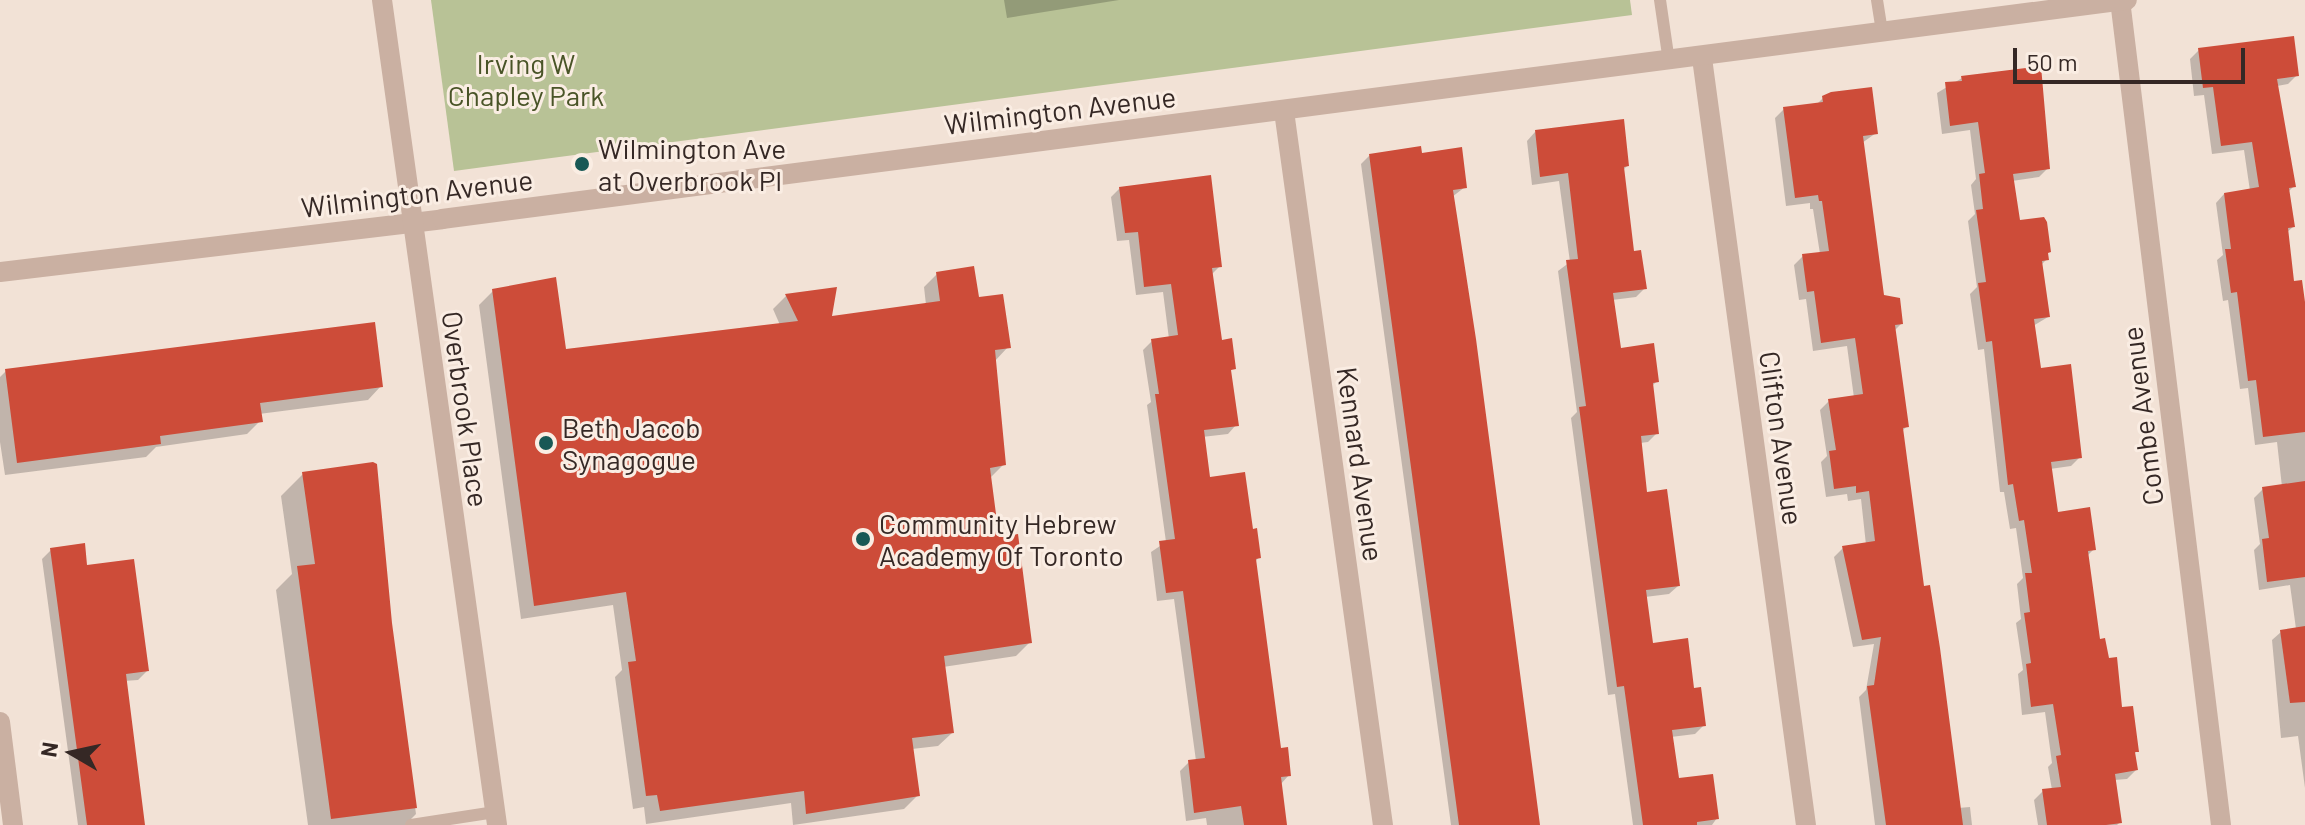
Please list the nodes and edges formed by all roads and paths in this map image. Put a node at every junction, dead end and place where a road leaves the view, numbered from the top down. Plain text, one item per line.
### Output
1 (382, 0) edge
2 (1660, 0) edge
3 (1877, 0) edge
4 (2120, 0) edge
5 (2127, 0) edge
6 (1882, 33) junction
7 (1702, 58) junction
8 (1669, 62) junction
9 (1284, 111) junction
10 (412, 223) junction
11 (0, 272) edge
12 (0, 722) edge
13 (496, 819) edge
14 (13, 825) edge
15 (411, 825) edge
16 (1383, 825) edge
17 (1806, 825) edge
18 (2221, 825) edge

1 - 10 street, Overbrook Place
2 - 8 lane
3 - 6 lane
4 - 5 street, Wilmington Avenue
4 - 6 street, Wilmington Avenue
4 - 18 street, Combe Avenue
6 - 7 street, Wilmington Avenue
7 - 8 street, Wilmington Avenue
7 - 17 street, Clifton Avenue
8 - 9 street, Wilmington Avenue
9 - 10 street, Wilmington Avenue
9 - 16 street, Kennard Avenue
10 - 11 street, Wilmington Avenue
10 - 13 street, Overbrook Place
12 - 14 street
13 - 15 lane

